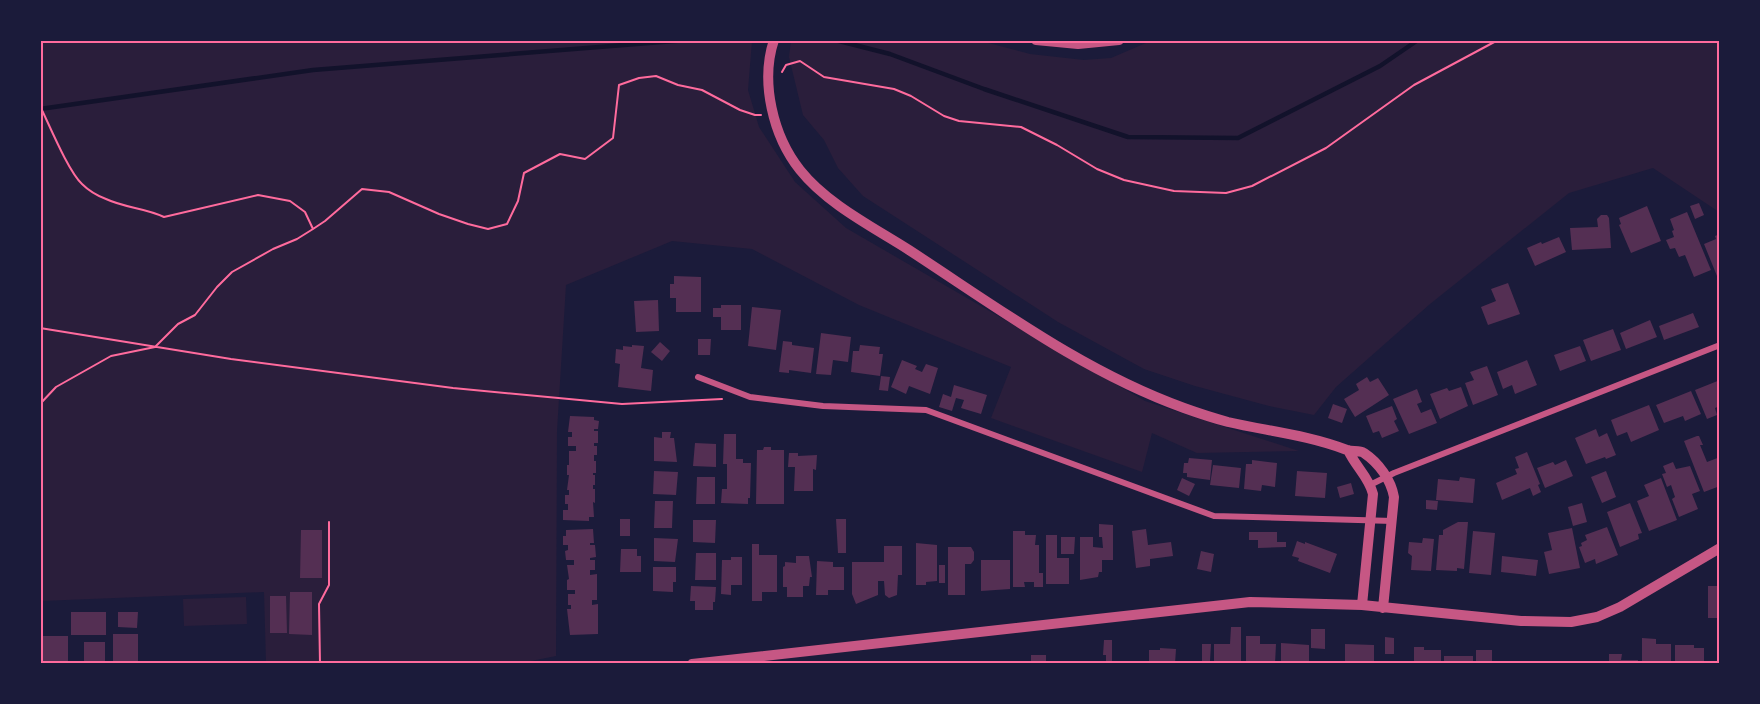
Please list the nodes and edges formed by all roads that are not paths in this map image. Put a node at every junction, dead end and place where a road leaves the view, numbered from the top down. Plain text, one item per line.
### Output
1 (774, 40) edge
2 (1036, 40) edge
3 (1119, 40) edge
4 (1719, 345) edge
5 (698, 377) dead end
6 (1348, 450) junction
7 (1386, 477) junction
8 (1370, 485) junction
9 (1371, 519) junction
10 (1393, 521) junction
11 (1719, 548) edge
12 (1362, 605) junction
13 (1383, 608) junction
14 (692, 663) edge

1 - 6 street
2 - 3 street
4 - 7 street
5 - 9 street
6 - 7 street
6 - 8 street
7 - 8 street
7 - 10 street
8 - 9 street
9 - 10 street
9 - 12 street
10 - 13 street
11 - 13 street
12 - 13 street
12 - 14 street

